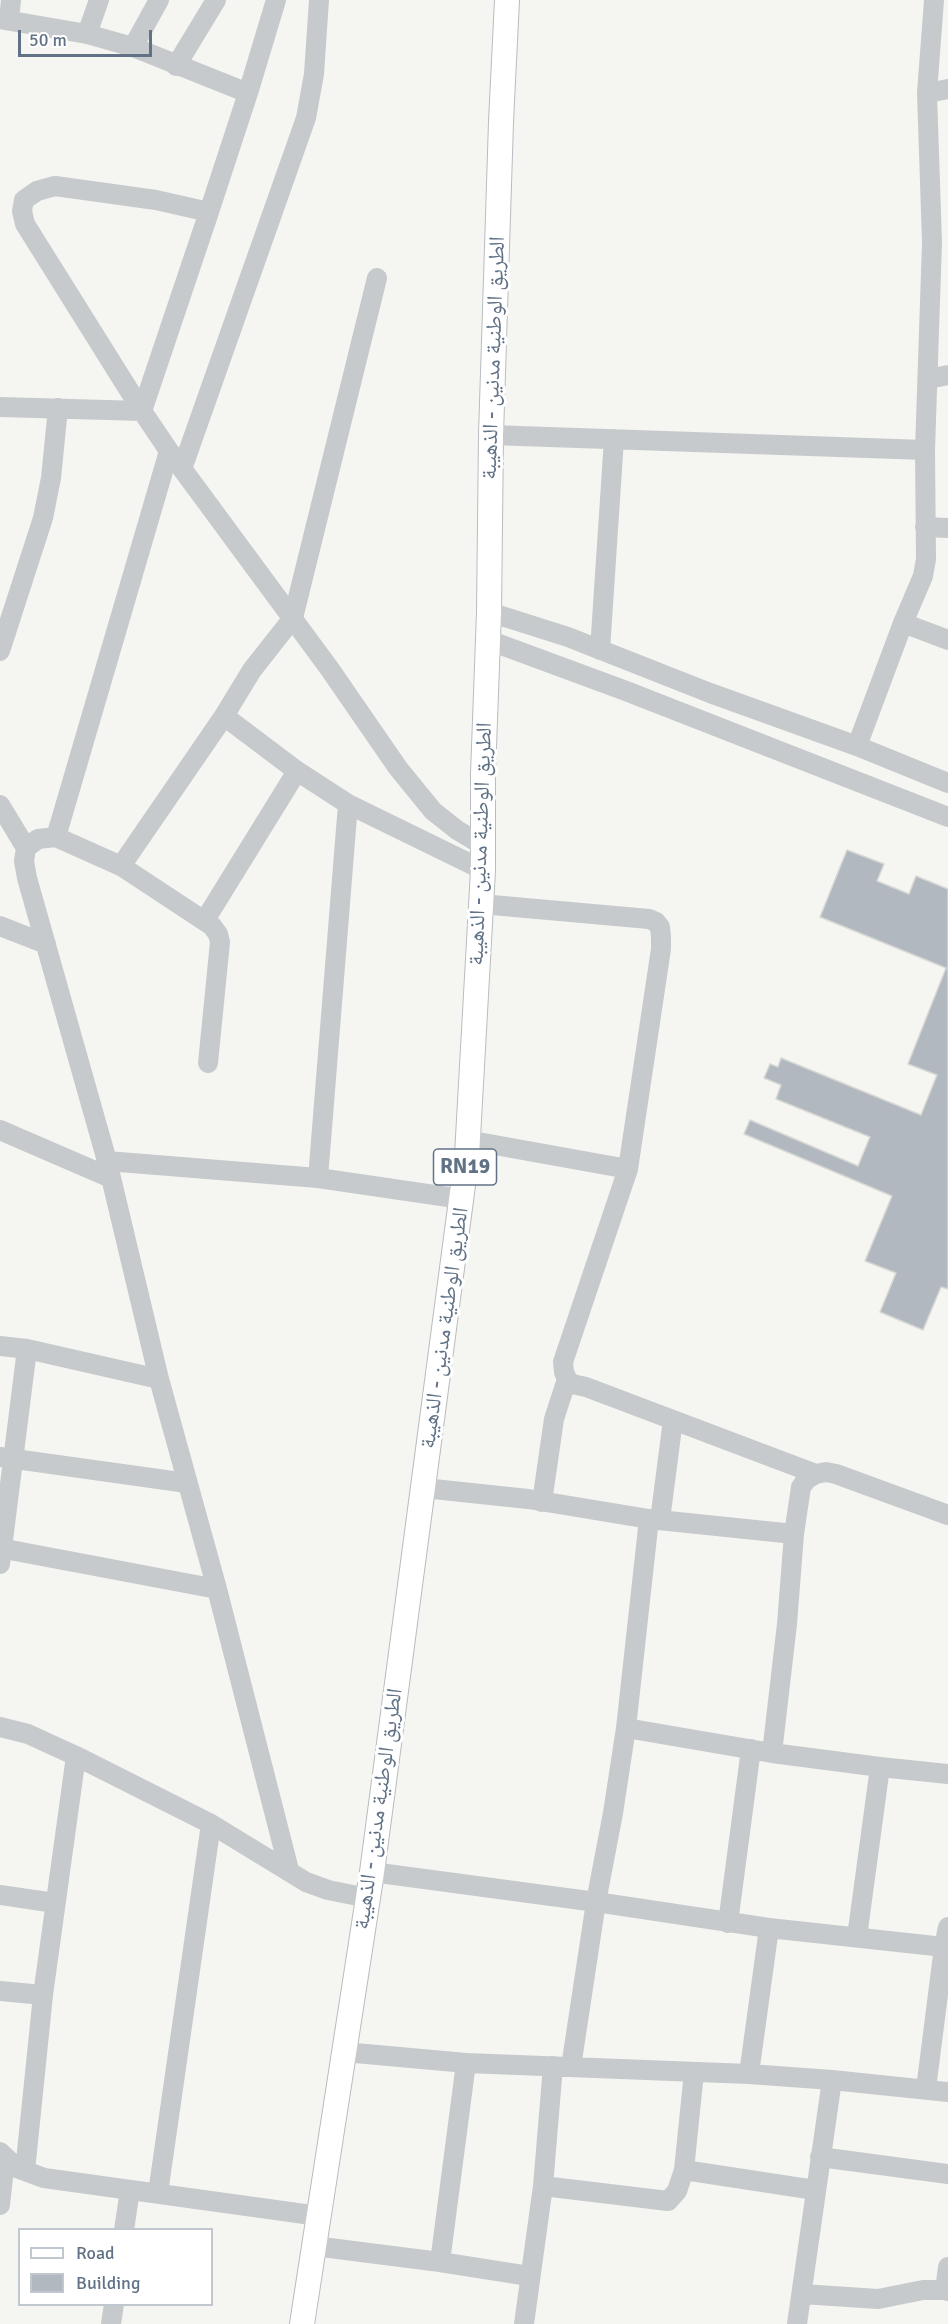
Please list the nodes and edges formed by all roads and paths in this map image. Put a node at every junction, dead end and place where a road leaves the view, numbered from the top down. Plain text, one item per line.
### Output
1 (11, 0) edge
2 (99, 0) edge
3 (159, 0) edge
4 (216, 0) edge
5 (276, 0) edge
6 (319, 0) edge
7 (507, 0) edge
8 (934, 0) edge
9 (5, 19) edge
10 (87, 34) junction
11 (133, 47) junction
12 (176, 66) junction
13 (948, 89) edge
14 (248, 93) junction
15 (927, 93) junction
16 (208, 212) junction
17 (940, 241) edge
18 (378, 278) dead end
19 (948, 375) edge
20 (928, 379) junction
21 (0, 407) edge
22 (58, 408) junction
23 (142, 411) junction
24 (491, 435) junction
25 (614, 439) junction
26 (925, 450) junction
27 (169, 451) junction
28 (182, 469) junction
29 (926, 527) junction
30 (948, 528) edge
31 (489, 612) junction
32 (292, 618) junction
33 (903, 623) junction
34 (488, 640) junction
35 (948, 640) edge
36 (600, 650) junction
37 (0, 651) edge
38 (224, 716) junction
39 (856, 746) junction
40 (297, 771) junction
41 (948, 783) edge
42 (348, 804) junction
43 (0, 805) edge
44 (948, 817) edge
45 (8, 831) edge
46 (56, 837) junction
47 (482, 844) junction
48 (26, 848) junction
49 (121, 866) junction
50 (483, 870) junction
51 (481, 904) junction
52 (205, 920) junction
53 (0, 926) edge
54 (46, 944) junction
55 (208, 1063) dead end
56 (0, 1130) edge
57 (467, 1140) junction
58 (109, 1169) junction
59 (628, 1170) junction
60 (318, 1178) junction
61 (462, 1199) junction
62 (0, 1346) edge
63 (27, 1350) junction
64 (159, 1379) junction
65 (567, 1379) junction
66 (673, 1420) junction
67 (7, 1458) edge
68 (816, 1474) junction
69 (188, 1483) junction
70 (424, 1488) junction
71 (542, 1502) junction
72 (948, 1515) edge
73 (655, 1520) junction
74 (794, 1534) junction
75 (1, 1553) edge
76 (217, 1588) junction
77 (0, 1727) edge
78 (626, 1728) junction
79 (751, 1749) junction
80 (772, 1753) junction
81 (75, 1756) junction
82 (880, 1767) junction
83 (948, 1774) edge
84 (211, 1824) junction
85 (289, 1870) junction
86 (372, 1872) junction
87 (0, 1895) edge
88 (368, 1898) junction
89 (596, 1902) junction
90 (55, 1903) junction
91 (728, 1923) junction
92 (948, 1927) edge
93 (769, 1928) junction
94 (857, 1937) junction
95 (944, 1947) junction
96 (944, 1988) edge
97 (0, 1991) edge
98 (43, 1995) junction
99 (344, 2052) junction
100 (466, 2063) junction
101 (562, 2066) junction
102 (694, 2072) junction
103 (749, 2074) junction
104 (832, 2080) junction
105 (926, 2089) junction
106 (948, 2092) edge
107 (3, 2156) edge
108 (820, 2157) junction
109 (684, 2170) junction
110 (25, 2171) junction
111 (948, 2174) edge
112 (543, 2186) junction
113 (130, 2190) junction
114 (815, 2190) junction
115 (158, 2193) junction
116 (0, 2205) edge
117 (319, 2216) junction
118 (124, 2228) edge
119 (314, 2246) junction
120 (440, 2262) junction
121 (948, 2267) edge
122 (529, 2276) junction
123 (946, 2291) edge
124 (802, 2294) junction
125 (114, 2306) edge
126 (111, 2324) edge
127 (303, 2324) edge
128 (524, 2324) edge
129 (797, 2324) edge

1 - 9 street
2 - 10 street
3 - 11 street
4 - 12 street
5 - 14 street
6 - 28 street
7 - 24 main road, الطريق الوطنية مدنين - الذهيبة / RN19
8 - 15 street
9 - 10 street
10 - 11 street
11 - 12 street
12 - 14 street
13 - 15 street
14 - 16 street
15 - 17 street
16 - 23 street
16 - 23 street
17 - 20 street
18 - 32 street
19 - 20 street
20 - 26 street
21 - 22 street
22 - 23 street
22 - 37 street
23 - 27 street
24 - 25 street
24 - 31 main road, الطريق الوطنية مدنين - الذهيبة / RN19
25 - 26 street
25 - 36 street
26 - 29 street
27 - 28 street
27 - 46 street
28 - 32 street
29 - 30 street
29 - 33 street
31 - 34 main road, الطريق الوطنية مدنين - الذهيبة / RN19
31 - 36 street
32 - 38 street
32 - 47 street
33 - 35 street
33 - 39 street
34 - 44 street
34 - 47 main road, الطريق الوطنية مدنين - الذهيبة / RN19
36 - 39 street
38 - 40 street
38 - 49 street
39 - 41 street
40 - 42 street
40 - 52 street
42 - 50 street
42 - 60 street
43 - 45 street
45 - 48 street
46 - 48 street
46 - 49 street
47 - 50 main road, الطريق الوطنية مدنين - الذهيبة / RN19
48 - 54 street
49 - 52 street
50 - 51 main road, الطريق الوطنية مدنين - الذهيبة / RN19
51 - 57 main road, الطريق الوطنية مدنين - الذهيبة / RN19
51 - 59 street
52 - 55 street
53 - 54 street
54 - 58 street
56 - 58 street
57 - 59 street
57 - 61 main road, الطريق الوطنية مدنين - الذهيبة / RN19
58 - 60 street
58 - 64 street
59 - 65 street
60 - 61 street
61 - 70 main road, الطريق الوطنية مدنين - الذهيبة / RN19
62 - 63 street
63 - 64 street
63 - 67 street
64 - 69 street
65 - 66 street
65 - 71 street
66 - 68 street
66 - 73 street
67 - 69 street
67 - 75 street
68 - 72 street
68 - 74 street
69 - 76 street
70 - 71 street
70 - 86 main road, الطريق الوطنية مدنين - الذهيبة / RN19
71 - 73 street
73 - 74 street
73 - 78 street
74 - 80 street
75 - 76 street
76 - 85 street
77 - 81 street
78 - 79 street
78 - 89 street
79 - 80 street
79 - 91 street
80 - 82 street
81 - 84 street
81 - 90 street
82 - 83 street
82 - 94 street
84 - 85 street
84 - 115 street
85 - 88 street
86 - 88 main road, الطريق الوطنية مدنين - الذهيبة / RN19
86 - 89 street
87 - 90 street
88 - 99 main road, الطريق الوطنية مدنين - الذهيبة / RN19
89 - 91 street
89 - 101 street
90 - 98 street
91 - 93 street
92 - 95 street
93 - 94 street
93 - 103 street
94 - 95 street
95 - 96 street
96 - 105 street
97 - 98 street
98 - 110 street
99 - 100 street
99 - 117 main road, الطريق الوطنية مدنين - الذهيبة / RN19
100 - 101 street
100 - 120 street
101 - 102 street
101 - 112 street
102 - 103 street
102 - 109 street
103 - 104 street
104 - 105 street
104 - 108 street
105 - 106 street
107 - 110 street
107 - 116 street
108 - 111 street
108 - 114 street
109 - 112 street
109 - 114 street
110 - 113 street
112 - 122 street
113 - 115 street
113 - 118 street
114 - 124 street
115 - 117 street
117 - 119 main road, الطريق الوطنية مدنين - الذهيبة / RN19
119 - 120 street
119 - 127 main road, الطريق الوطنية مدنين - الذهيبة / RN19
120 - 122 street
121 - 123 street
122 - 128 street
123 - 124 street
124 - 129 street
125 - 126 street

